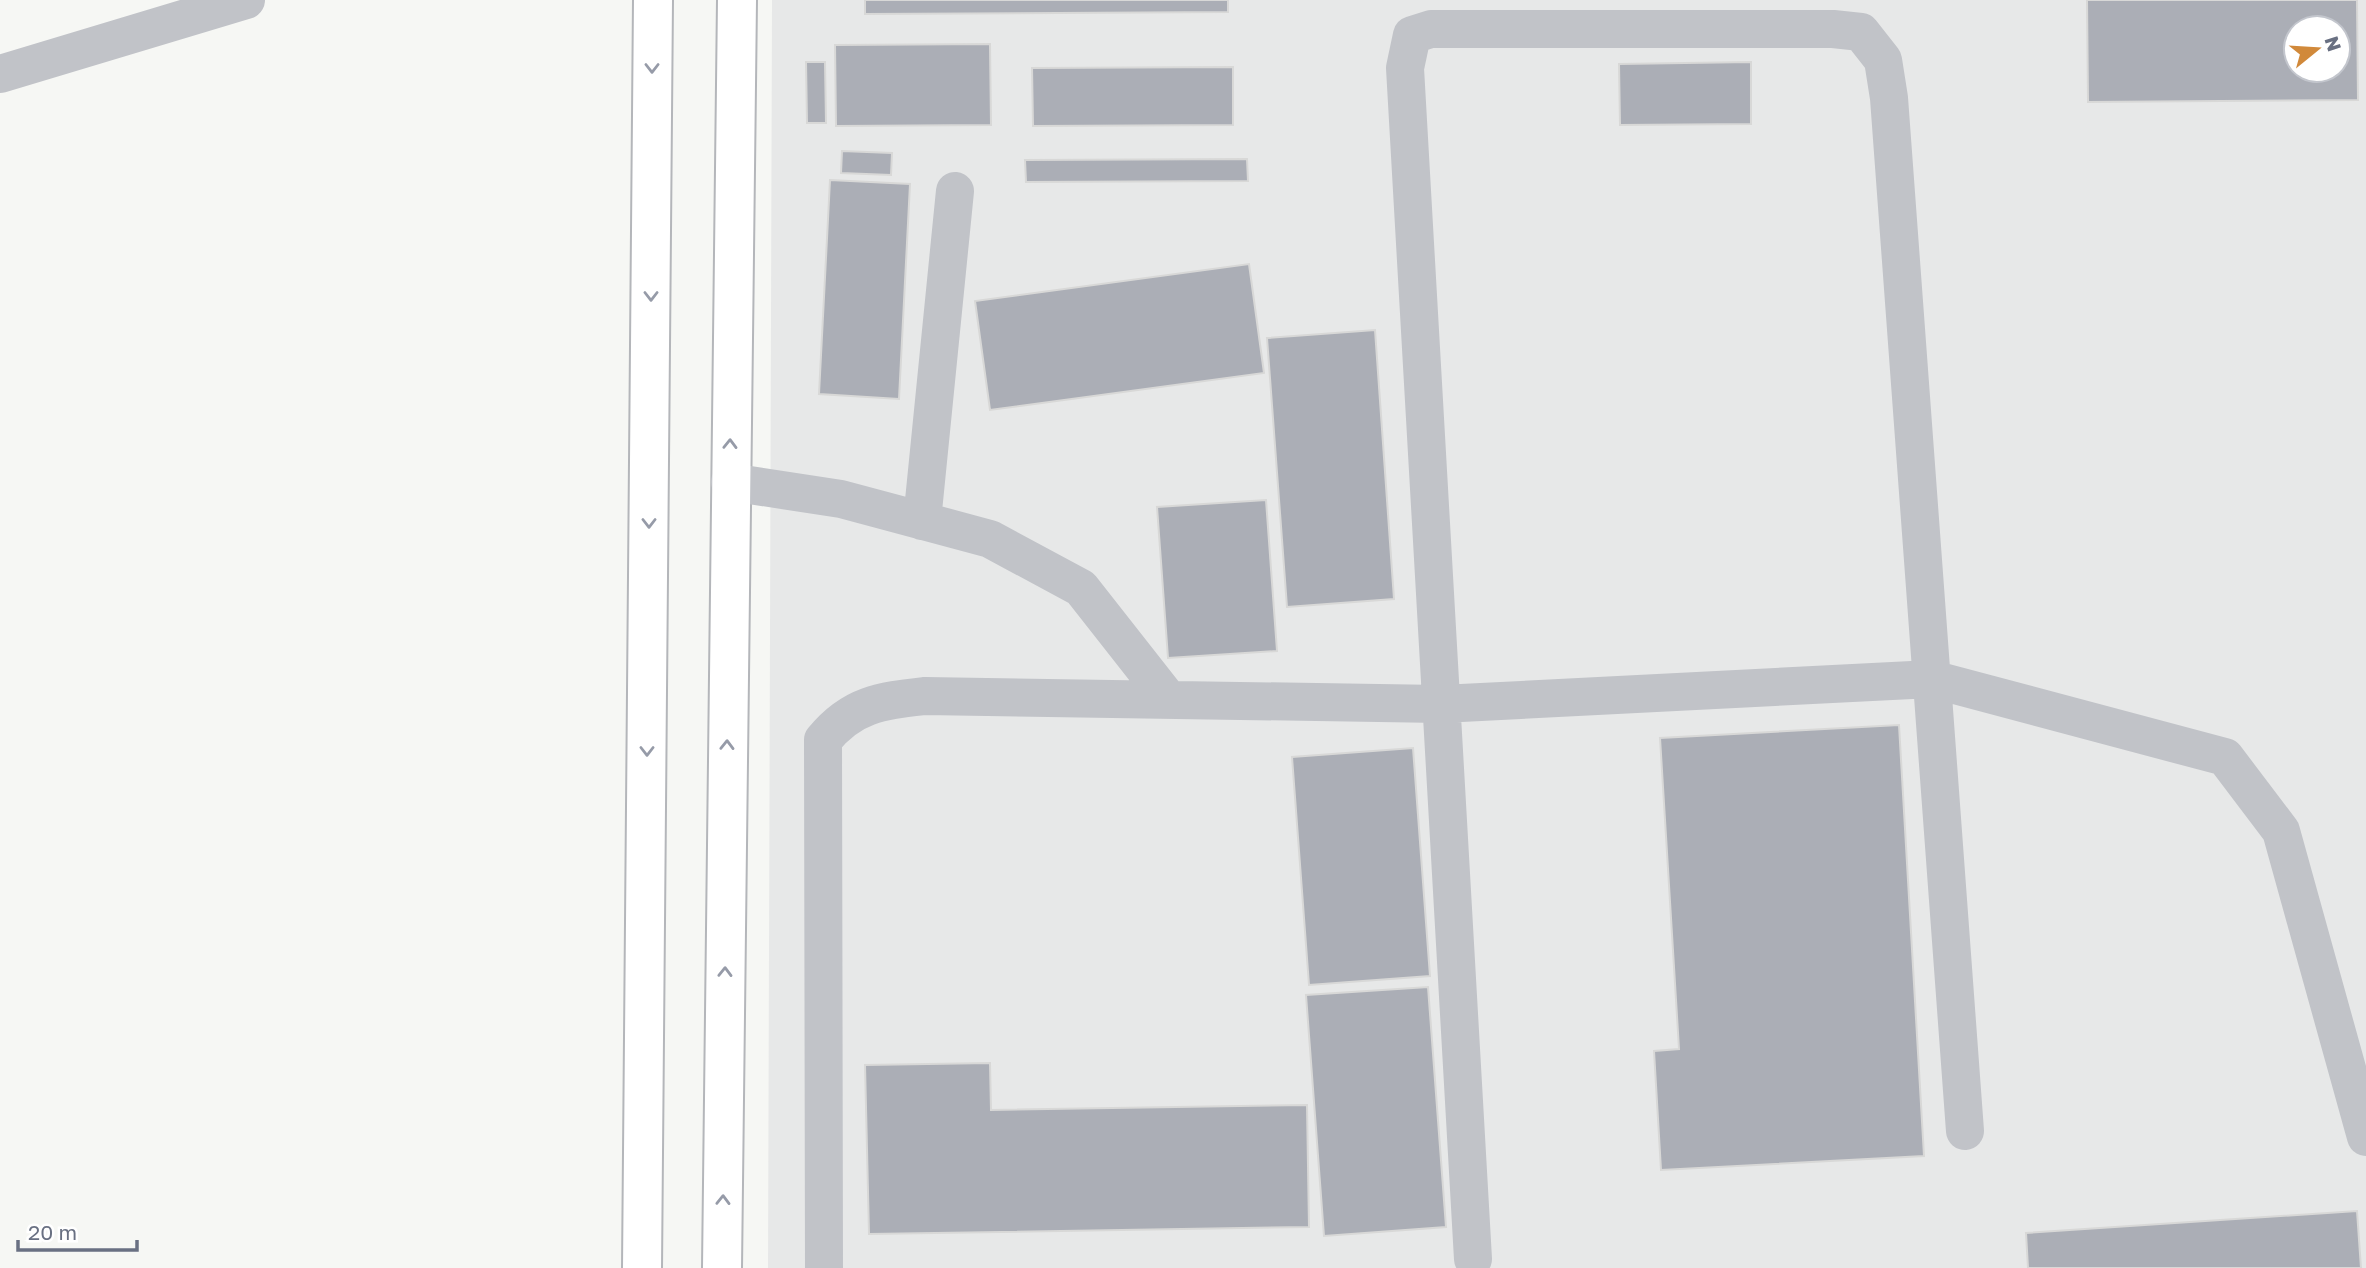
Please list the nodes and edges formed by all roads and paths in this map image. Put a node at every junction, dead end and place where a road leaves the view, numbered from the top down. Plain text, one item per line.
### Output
1 (246, 0) edge
2 (653, 0) edge
3 (737, 0) edge
4 (0, 74) edge
5 (955, 191) dead end
6 (730, 482) junction
7 (922, 521) junction
8 (1932, 678) junction
9 (1169, 700) junction
10 (1441, 705) junction
11 (1965, 1132) dead end
12 (2366, 1137) edge
13 (1473, 1259) dead end
14 (642, 1268) edge
15 (722, 1268) edge
16 (824, 1268) edge

1 - 4 street
2 -> 14 highway
6 -> 3 highway
5 - 7 street
6 - 7 street
15 -> 6 highway
7 - 9 street
8 - 10 street
8 - 10 street
8 - 11 street
8 - 12 street
9 - 10 street
9 - 16 street
10 - 13 street

